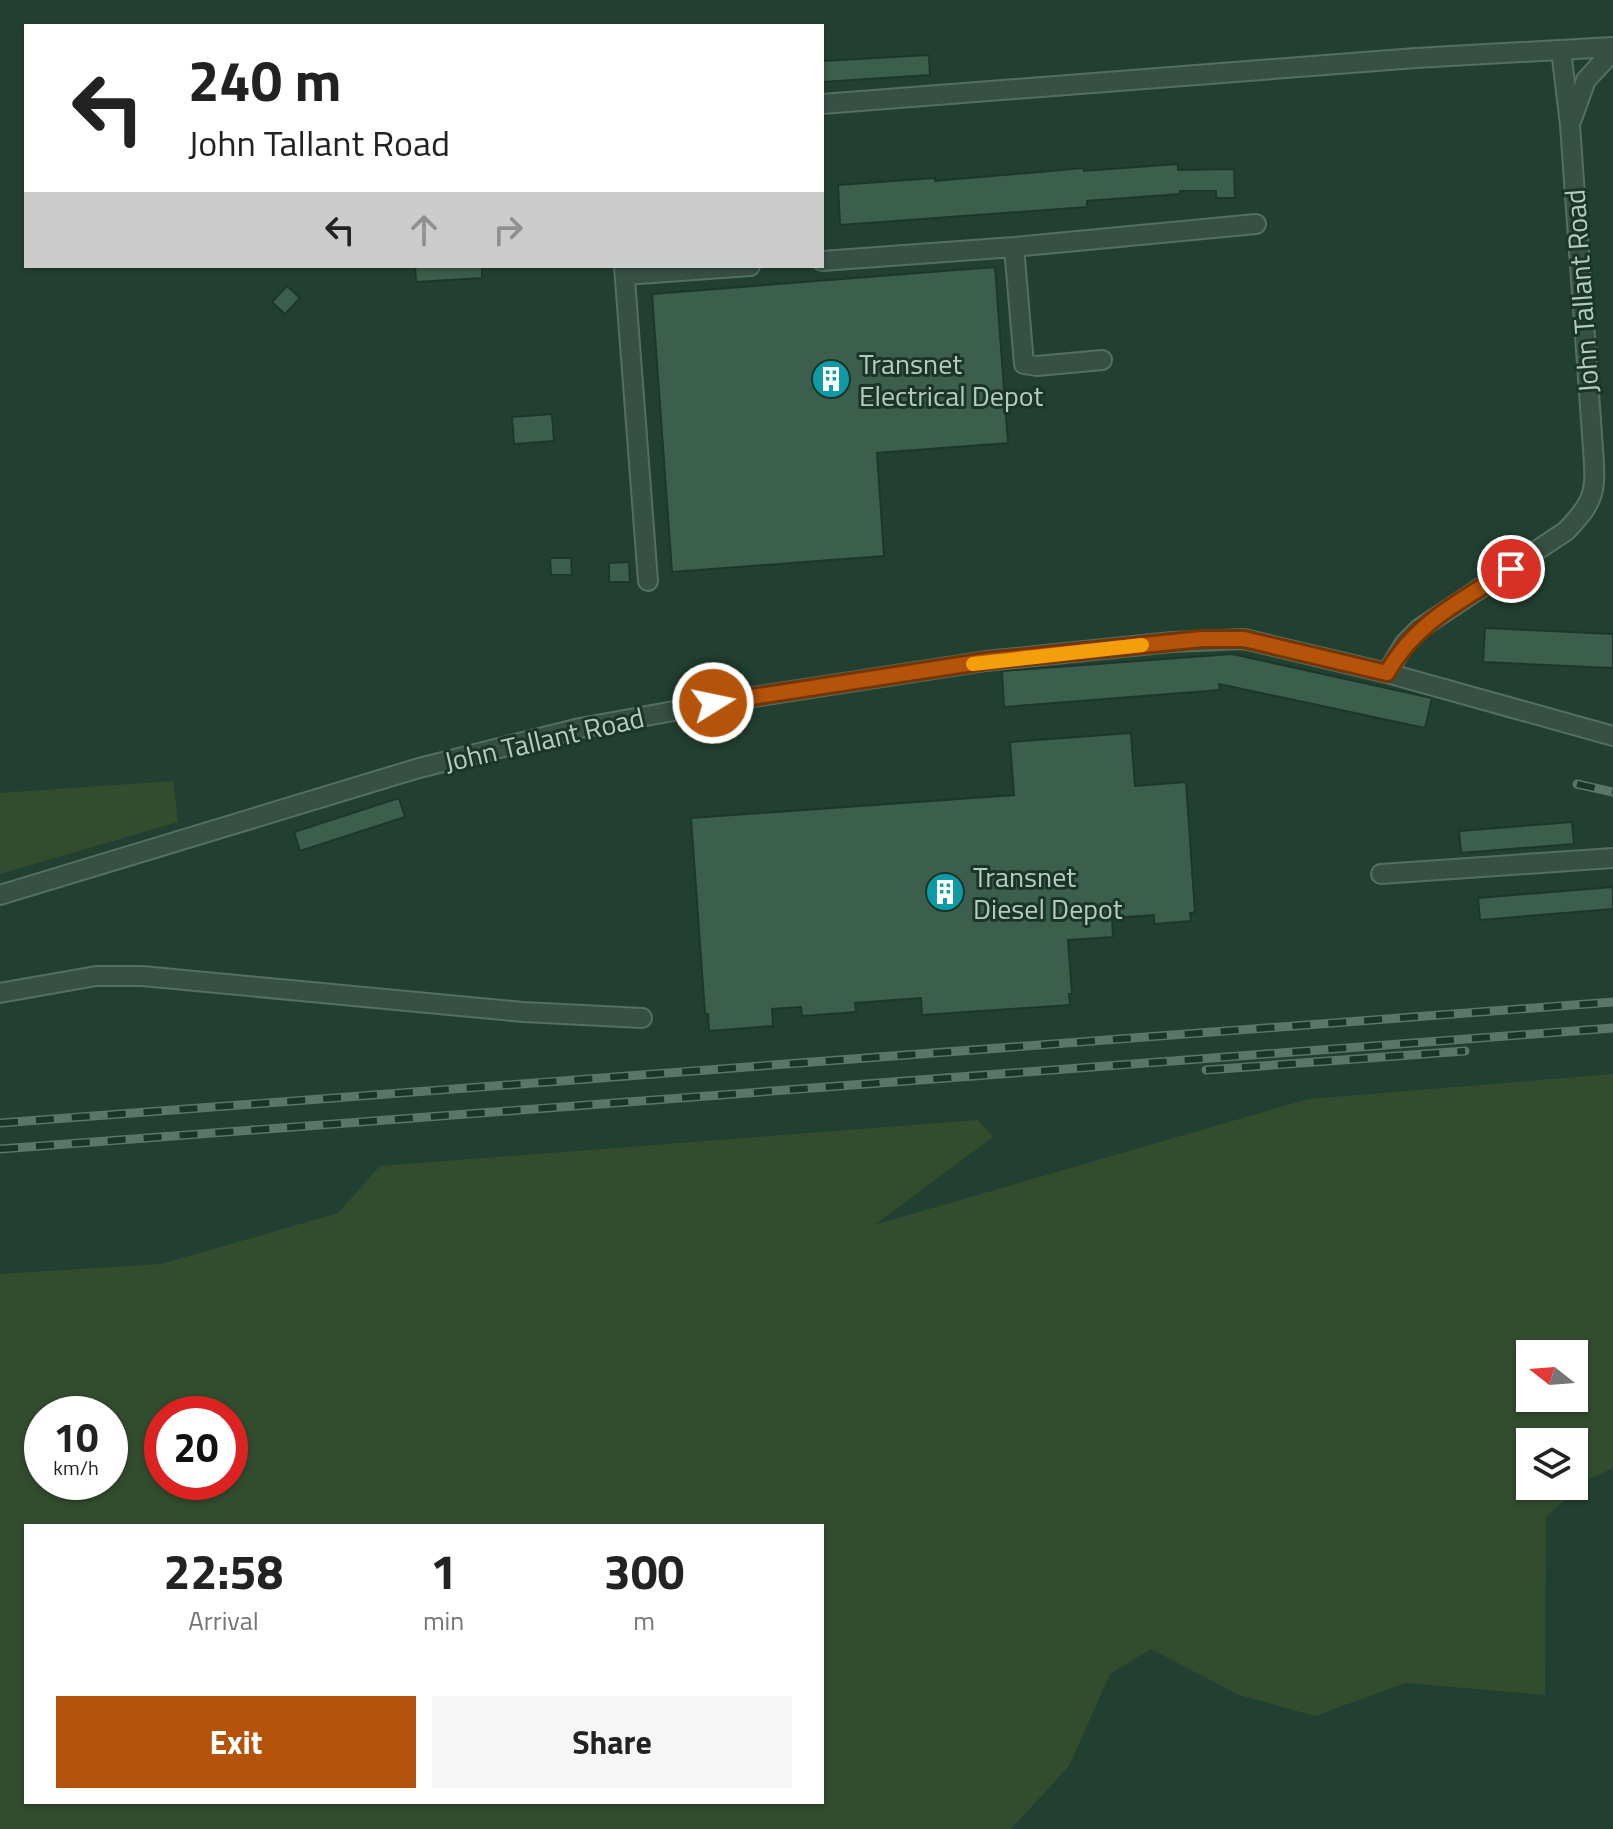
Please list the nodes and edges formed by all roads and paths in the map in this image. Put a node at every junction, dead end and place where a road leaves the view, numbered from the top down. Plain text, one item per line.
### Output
1 (1613, 49) edge
2 (1561, 50) junction
3 (824, 104) edge
4 (1570, 125) junction
5 (1256, 224) dead end
6 (1014, 247) junction
7 (824, 261) edge
8 (700, 268) edge
9 (624, 271) edge
10 (1102, 360) dead end
11 (648, 581) dead end
12 (1387, 673) junction
13 (1613, 736) edge
14 (1613, 858) edge
15 (1381, 874) dead end
16 (0, 895) edge
17 (0, 993) edge
18 (642, 1018) dead end

1 - 2 lane
1 - 4 lane
2 - 3 lane
2 - 4 lane, John Tallant Road
4 - 12 lane, John Tallant Road
5 - 6 lane
6 - 7 lane
6 - 10 lane
8 - 9 lane
9 - 11 lane
12 - 13 lane, John Tallant Road
12 - 16 lane, John Tallant Road
14 - 15 lane
17 - 18 lane

